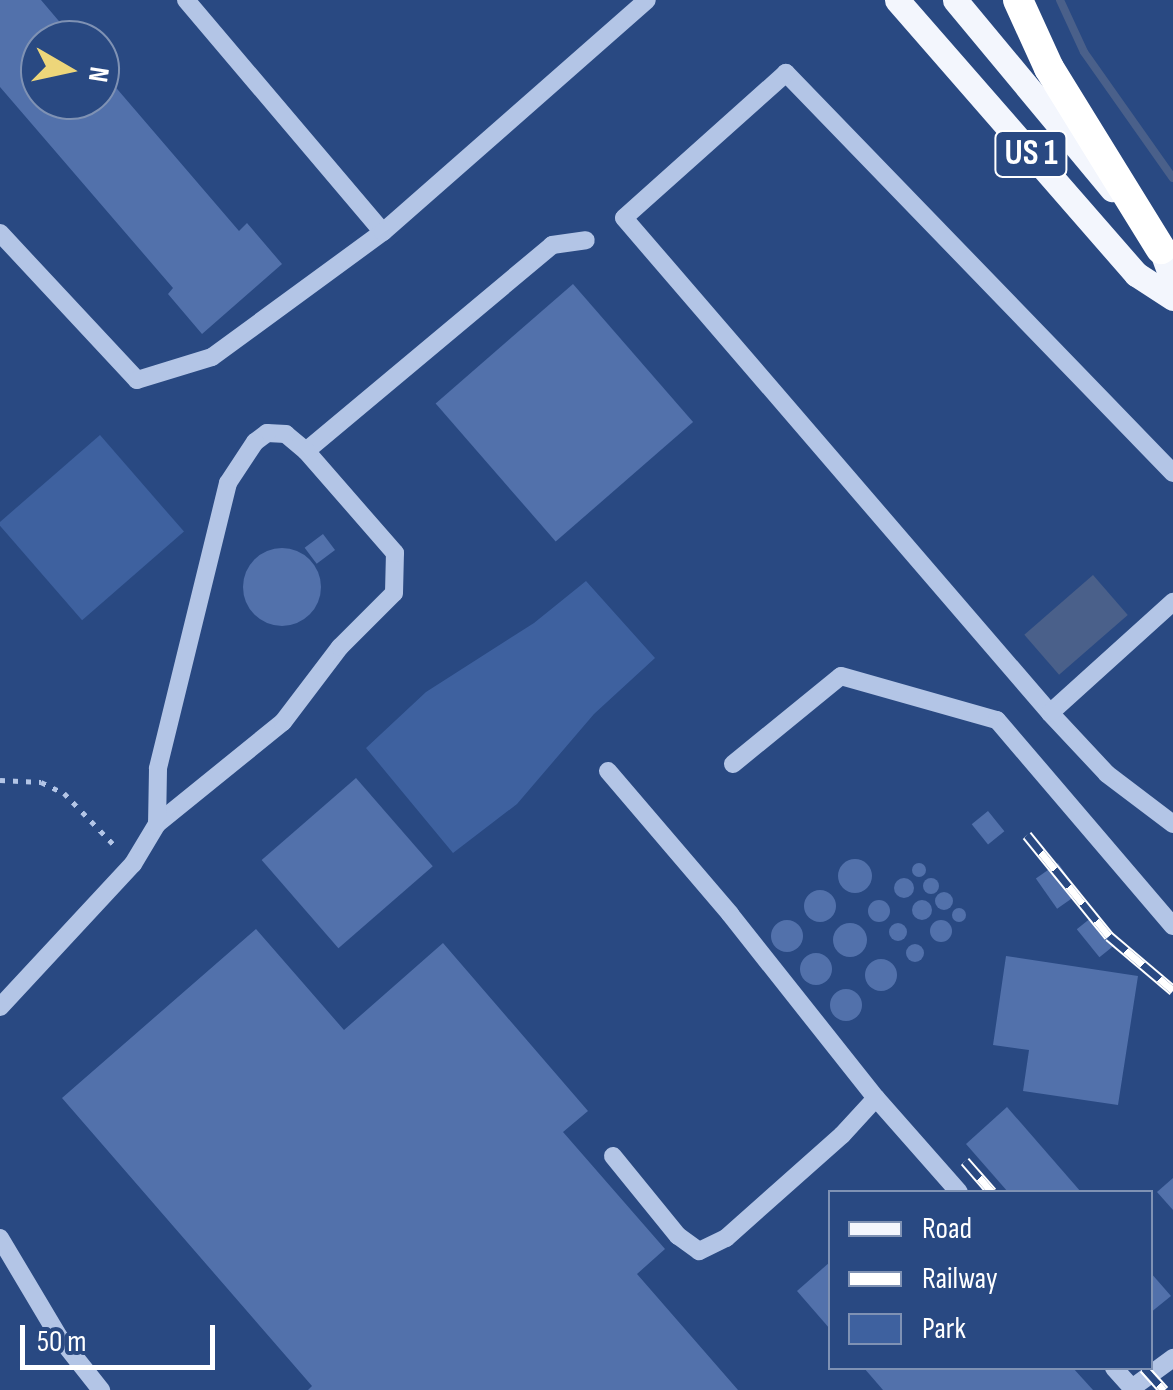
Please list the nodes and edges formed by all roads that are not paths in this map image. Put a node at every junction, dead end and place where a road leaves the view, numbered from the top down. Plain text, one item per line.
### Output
1 (186, 0) edge
2 (648, 0) edge
3 (896, 0) edge
4 (956, 0) edge
5 (1018, 0) edge
6 (383, 232) junction
7 (0, 233) edge
8 (586, 240) dead end
9 (1162, 249) junction
10 (1173, 282) edge
11 (1173, 298) edge
12 (306, 451) junction
13 (1173, 473) edge
14 (1173, 602) edge
15 (1050, 713) junction
16 (733, 764) dead end
17 (608, 771) dead end
18 (157, 824) junction
19 (1173, 824) edge
20 (1173, 926) edge
21 (0, 1007) edge
22 (876, 1098) junction
23 (612, 1156) dead end
24 (957, 1190) edge
25 (0, 1238) edge
26 (1173, 1358) edge
27 (1116, 1370) edge
28 (101, 1390) edge

1 - 6 lane
2 - 6 lane
3 - 11 main road, US 1
4 - 9 main road, US 1
5 - 9 highway
6 - 7 lane
8 - 12 lane
9 - 10 main road, US 1
12 - 18 lane
12 - 18 lane
13 - 15 lane
14 - 15 lane
15 - 19 lane
16 - 20 lane
17 - 22 lane
18 - 21 lane
22 - 23 lane
22 - 24 lane
25 - 28 lane
26 - 27 lane

